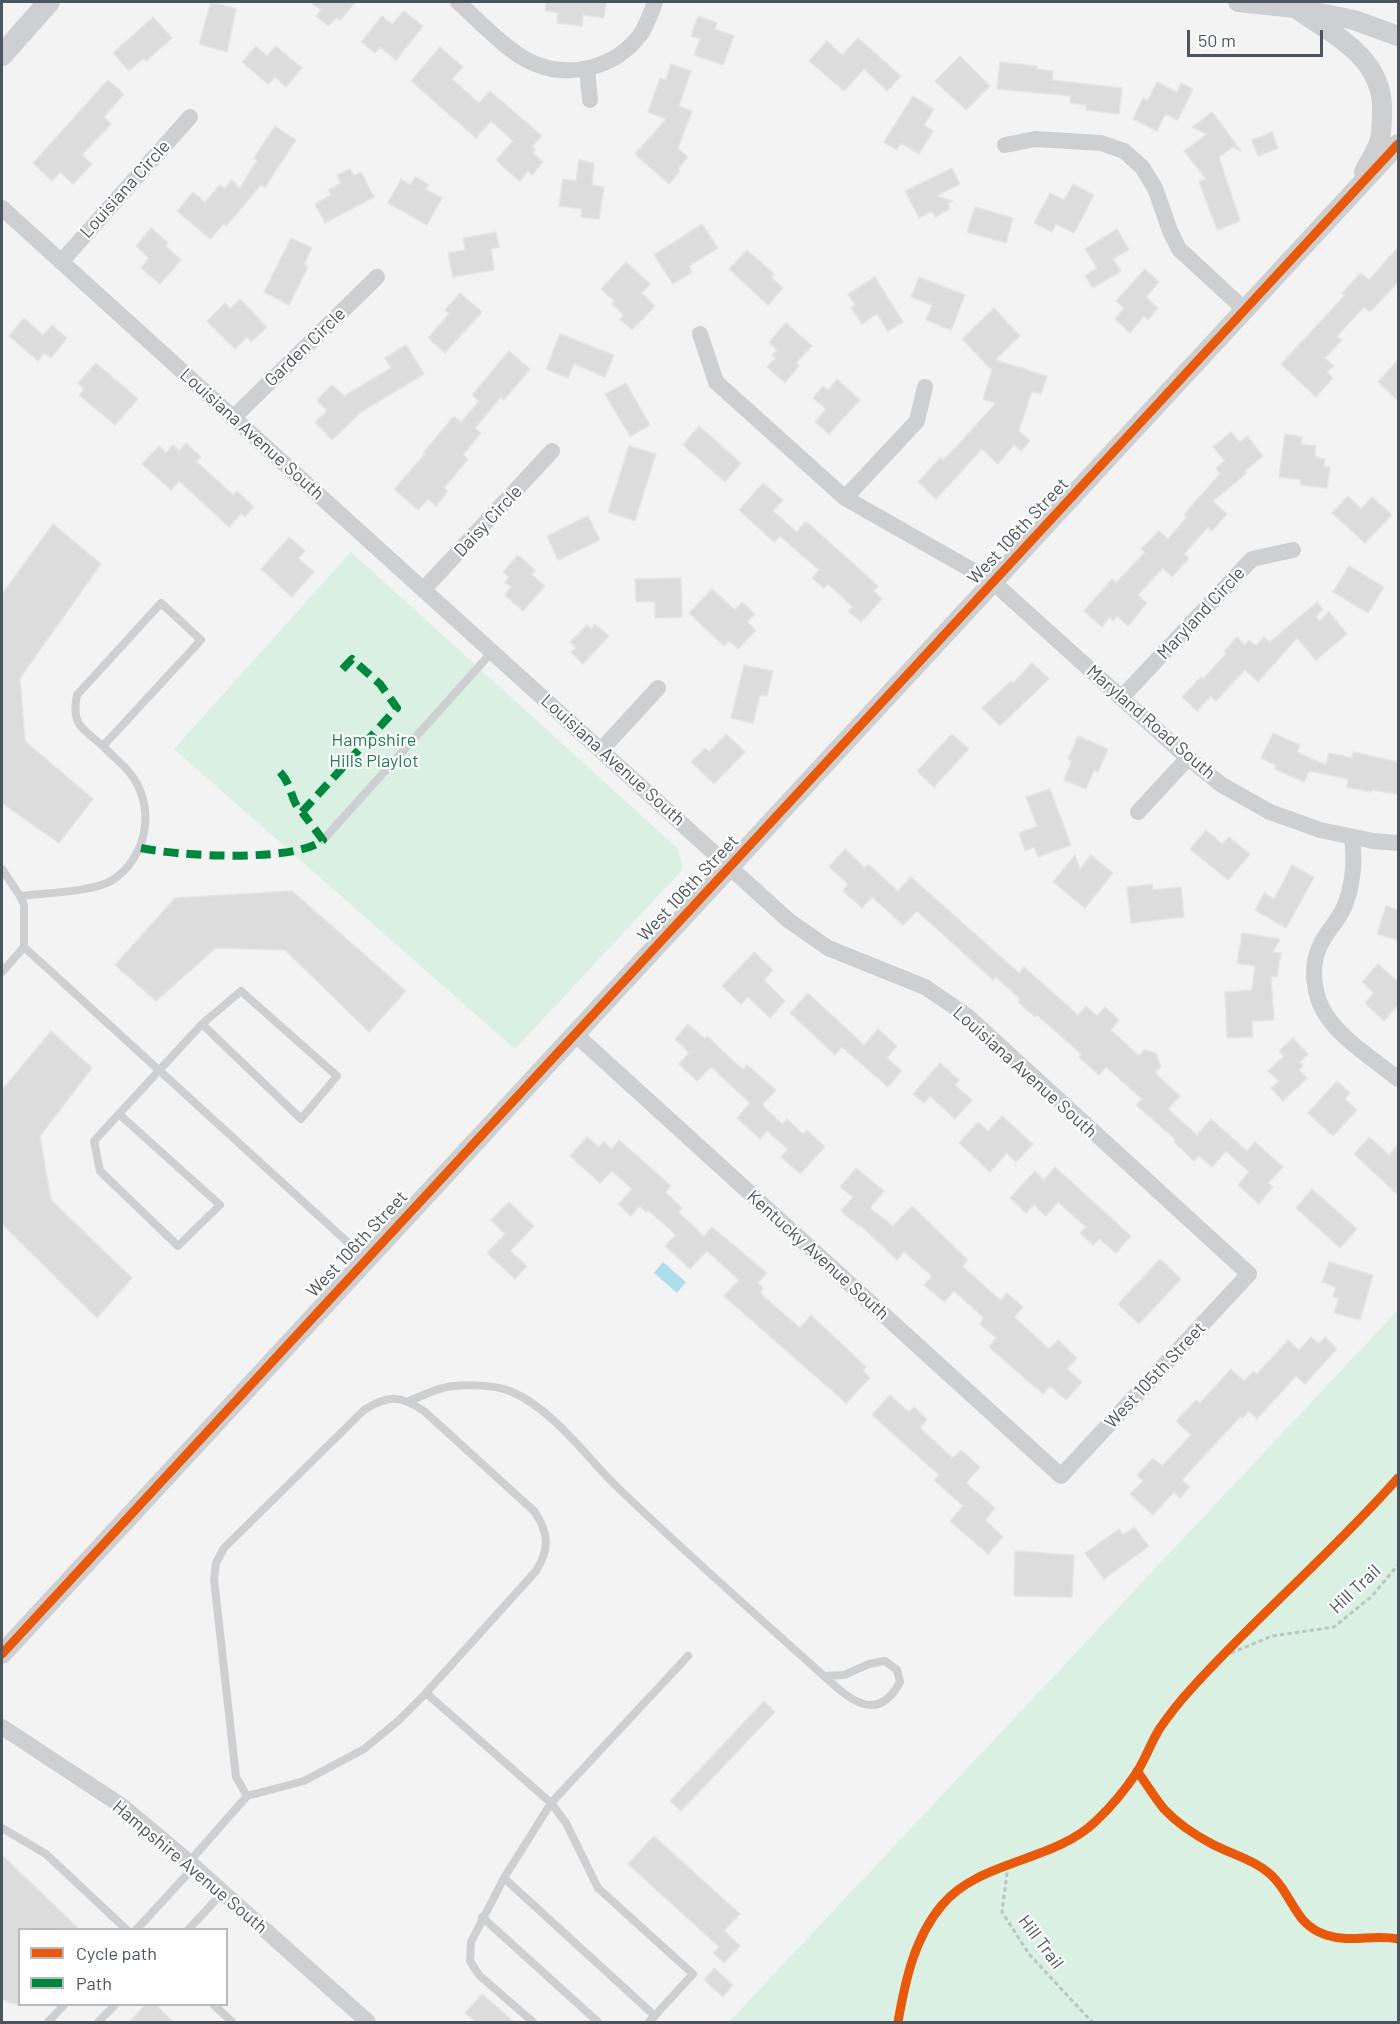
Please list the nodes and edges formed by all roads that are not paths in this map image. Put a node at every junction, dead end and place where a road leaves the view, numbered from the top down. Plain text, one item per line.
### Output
1 (49, 2) edge
2 (458, 2) edge
3 (655, 2) edge
4 (1238, 2) edge
5 (1295, 8) junction
6 (1398, 36) edge
7 (2, 55) edge
8 (587, 69) junction
9 (590, 100) dead end
10 (190, 117) dead end
11 (1398, 144) edge
12 (1005, 145) dead end
13 (1353, 192) junction
14 (2, 208) edge
15 (61, 262) junction
16 (377, 277) dead end
17 (1245, 310) junction
18 (700, 334) dead end
19 (925, 387) dead end
20 (234, 417) junction
21 (552, 451) dead end
22 (845, 498) junction
23 (1293, 550) dead end
24 (993, 582) junction
25 (423, 590) junction
26 (492, 652) junction
27 (658, 688) dead end
28 (1121, 698) junction
29 (103, 746) junction
30 (601, 750) junction
31 (1188, 758) junction
32 (1138, 813) dead end
33 (1352, 837) junction
34 (323, 840) dead end
35 (1398, 843) edge
36 (730, 866) junction
37 (2, 869) edge
38 (20, 896) junction
39 (24, 947) junction
40 (2, 972) edge
41 (202, 1024) junction
42 (575, 1034) junction
43 (159, 1070) junction
44 (1398, 1079) edge
45 (119, 1114) junction
46 (366, 1258) junction
47 (1249, 1274) joint
48 (409, 1401) junction
49 (1061, 1476) joint
50 (2, 1654) edge
51 (688, 1656) dead end
52 (824, 1676) junction
53 (426, 1693) junction
54 (2, 1726) edge
55 (247, 1796) junction
56 (551, 1803) junction
57 (2, 1828) edge
58 (192, 1865) junction
59 (504, 1878) junction
60 (223, 1892) junction
61 (482, 1917) junction
62 (126, 1928) edge
63 (137, 1928) edge
64 (189, 1928) edge
65 (63, 2006) edge
66 (114, 2006) edge
67 (215, 2006) edge
68 (652, 2019) edge
69 (48, 2022) edge
70 (99, 2022) edge
71 (232, 2022) edge
72 (368, 2022) edge
73 (533, 2022) edge
74 (598, 2022) edge

1 - 7 main road
2 - 8 street
3 - 8 street
4 - 5 street
5 - 6 street
5 - 13 street
8 - 9 street
10 - 15 street, Louisiana Circle
11 - 13 street, West 106th Street
12 - 17 street
13 - 17 street, West 106th Street
14 - 15 street, Louisiana Avenue South
15 - 20 street, Louisiana Avenue South
16 - 20 street, Garden Circle
17 - 24 street, West 106th Street
18 - 22 street, Maryland Road South
19 - 22 street
20 - 25 street, Louisiana Avenue South
21 - 25 street, Daisy Circle
22 - 24 street, Maryland Road South
23 - 28 street, Maryland Circle
24 - 28 street, Maryland Road South
24 - 36 street, West 106th Street
25 - 26 street, Louisiana Avenue South
26 - 30 street, Louisiana Avenue South
26 - 34 lane
27 - 30 street
28 - 31 street, Maryland Road South
29 - 29 lane
29 - 38 lane
30 - 36 street, Louisiana Avenue South
31 - 32 street
31 - 33 street, Maryland Road South
33 - 35 street, Maryland Road South
33 - 44 street
36 - 42 street, West 106th Street
36 - 47 street, Louisiana Avenue South
37 - 38 lane
38 - 39 lane
39 - 40 lane
39 - 43 lane
41 - 41 lane
41 - 43 lane
42 - 46 street, West 106th Street
42 - 49 street, Kentucky Avenue South
43 - 45 lane
43 - 46 lane
45 - 45 lane
46 - 50 street, West 106th Street
47 - 49 street, West 105th Street
48 - 52 lane
48 - 53 lane
48 - 55 lane
51 - 56 lane
52 - 52 lane
53 - 55 lane
53 - 56 lane
54 - 58 street, Hampshire Avenue South
55 - 58 lane
56 - 59 lane
56 - 68 lane
57 - 62 lane
58 - 60 street, Hampshire Avenue South
58 - 63 lane
59 - 61 lane
59 - 68 lane
60 - 64 lane
60 - 72 street, Hampshire Avenue South
61 - 73 lane
61 - 74 lane
65 - 69 lane
66 - 70 lane
67 - 71 lane

